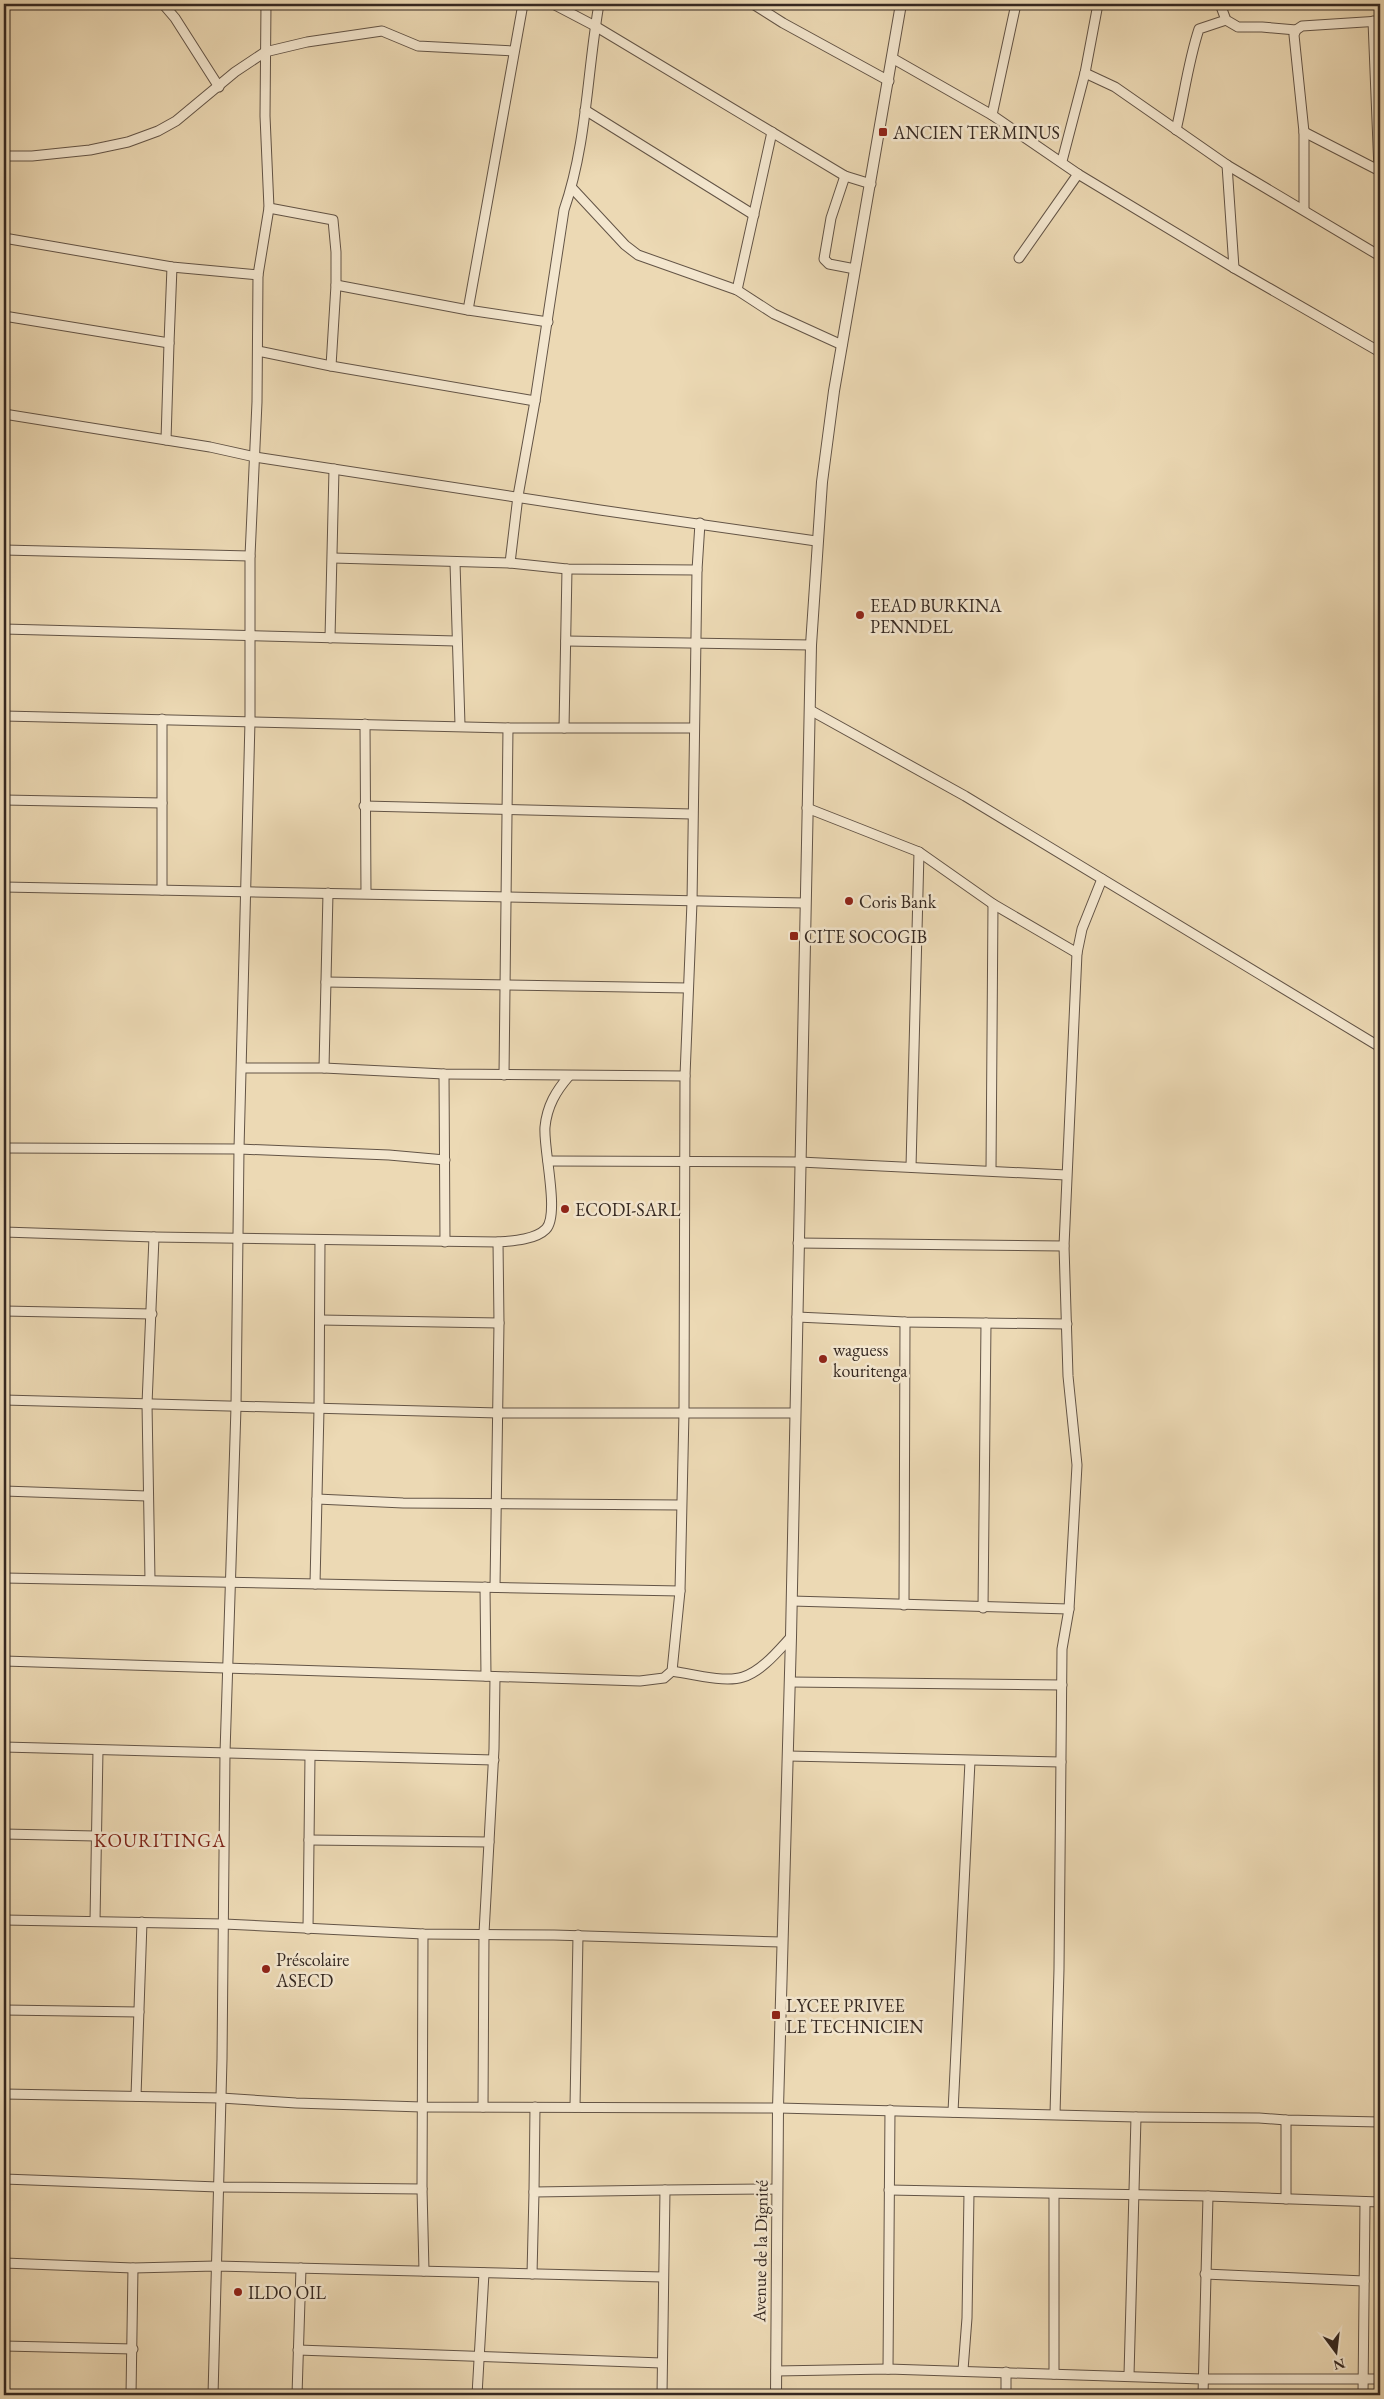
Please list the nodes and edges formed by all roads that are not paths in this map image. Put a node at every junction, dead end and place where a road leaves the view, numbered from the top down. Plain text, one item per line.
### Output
1 (163, 4) edge
2 (266, 4) edge
3 (523, 4) edge
4 (553, 4) edge
5 (599, 4) edge
6 (753, 4) edge
7 (901, 4) edge
8 (1016, 4) edge
9 (1098, 4) edge
10 (1220, 4) edge
11 (1226, 20) junction
12 (1376, 21) edge
13 (595, 26) junction
14 (1296, 30) junction
15 (265, 52) junction
16 (513, 52) junction
17 (892, 58) junction
18 (1085, 73) junction
19 (889, 81) junction
20 (219, 87) junction
21 (585, 110) junction
22 (992, 115) junction
23 (1176, 130) junction
24 (772, 132) junction
25 (1304, 132) junction
26 (4, 156) edge
27 (1062, 161) junction
28 (1226, 165) junction
29 (1380, 170) edge
30 (1078, 174) junction
31 (845, 176) junction
32 (871, 184) junction
33 (572, 188) junction
34 (270, 208) junction
35 (1304, 209) junction
36 (754, 216) junction
37 (4, 238) edge
38 (1380, 256) edge
39 (1019, 258) dead end
40 (172, 267) junction
41 (855, 268) junction
42 (1234, 268) junction
43 (258, 274) junction
44 (336, 285) junction
45 (737, 290) junction
46 (468, 310) junction
47 (4, 316) edge
48 (548, 322) junction
49 (169, 343) junction
50 (842, 345) junction
51 (258, 351) junction
52 (1380, 352) edge
53 (331, 366) junction
54 (536, 401) junction
55 (4, 414) edge
56 (166, 440) junction
57 (255, 457) junction
58 (334, 469) junction
59 (518, 496) junction
60 (700, 523) junction
61 (816, 540) junction
62 (4, 550) edge
63 (250, 556) junction
64 (333, 558) junction
65 (455, 563) junction
66 (510, 564) junction
67 (567, 569) junction
68 (696, 570) junction
69 (4, 629) edge
70 (251, 637) junction
71 (330, 638) junction
72 (456, 641) junction
73 (566, 641) junction
74 (695, 643) junction
75 (811, 645) junction
76 (810, 710) junction
77 (4, 716) edge
78 (162, 719) junction
79 (250, 721) junction
80 (365, 724) junction
81 (460, 725) junction
82 (508, 728) junction
83 (564, 728) junction
84 (694, 728) junction
85 (4, 800) edge
86 (162, 803) junction
87 (364, 806) junction
88 (808, 808) junction
89 (508, 811) junction
90 (692, 814) junction
91 (919, 852) junction
92 (1102, 879) junction
93 (4, 887) edge
94 (162, 890) junction
95 (246, 892) junction
96 (328, 892) junction
97 (366, 893) junction
98 (508, 897) junction
99 (692, 902) junction
100 (805, 903) junction
101 (993, 904) junction
102 (1077, 953) junction
103 (326, 982) junction
104 (505, 984) junction
105 (688, 988) junction
106 (1380, 1047) edge
107 (242, 1068) junction
108 (324, 1068) junction
109 (444, 1074) junction
110 (504, 1075) junction
111 (569, 1076) junction
112 (685, 1076) junction
113 (4, 1148) edge
114 (239, 1149) junction
115 (445, 1160) junction
116 (548, 1161) junction
117 (684, 1161) junction
118 (800, 1162) junction
119 (911, 1167) junction
120 (990, 1170) junction
121 (1066, 1174) junction
122 (4, 1232) edge
123 (154, 1237) junction
124 (238, 1238) junction
125 (320, 1240) junction
126 (445, 1242) junction
127 (498, 1242) junction
128 (798, 1243) junction
129 (1064, 1246) junction
130 (4, 1311) edge
131 (152, 1314) junction
132 (797, 1318) junction
133 (320, 1320) junction
134 (905, 1322) junction
135 (499, 1323) junction
136 (986, 1323) junction
137 (1067, 1324) junction
138 (4, 1400) edge
139 (147, 1404) junction
140 (236, 1407) junction
141 (319, 1409) junction
142 (684, 1412) junction
143 (498, 1413) junction
144 (795, 1413) junction
145 (4, 1491) edge
146 (147, 1496) junction
147 (317, 1499) junction
148 (496, 1503) junction
149 (681, 1505) junction
150 (4, 1578) edge
151 (150, 1580) junction
152 (231, 1584) junction
153 (315, 1584) junction
154 (485, 1587) junction
155 (495, 1587) junction
156 (680, 1591) junction
157 (792, 1601) junction
158 (904, 1605) junction
159 (983, 1608) junction
160 (1069, 1610) junction
161 (791, 1637) junction
162 (4, 1661) edge
163 (227, 1666) junction
164 (672, 1671) junction
165 (486, 1676) junction
166 (495, 1677) junction
167 (790, 1682) junction
168 (1062, 1686) junction
169 (4, 1747) edge
170 (98, 1750) junction
171 (225, 1753) junction
172 (310, 1756) junction
173 (788, 1756) junction
174 (494, 1760) junction
175 (970, 1761) junction
176 (1061, 1762) junction
177 (4, 1834) edge
178 (95, 1836) junction
179 (309, 1840) junction
180 (489, 1842) junction
181 (4, 1920) edge
182 (95, 1921) junction
183 (142, 1922) junction
184 (224, 1924) junction
185 (308, 1929) junction
186 (484, 1933) junction
187 (423, 1934) junction
188 (578, 1935) junction
189 (782, 1942) junction
190 (4, 2010) edge
191 (139, 2012) junction
192 (4, 2094) edge
193 (136, 2096) junction
194 (221, 2098) junction
195 (422, 2107) junction
196 (483, 2107) junction
197 (535, 2107) junction
198 (575, 2107) junction
199 (778, 2108) junction
200 (890, 2110) junction
201 (953, 2112) junction
202 (1055, 2114) junction
203 (1136, 2117) junction
204 (1286, 2120) junction
205 (1380, 2122) edge
206 (4, 2179) edge
207 (218, 2187) junction
208 (422, 2189) junction
209 (777, 2189) junction
210 (665, 2190) junction
211 (889, 2190) junction
212 (534, 2192) junction
213 (969, 2193) junction
214 (1054, 2194) junction
215 (1133, 2196) junction
216 (1208, 2196) junction
217 (1286, 2199) junction
218 (1365, 2202) junction
219 (1380, 2202) edge
220 (4, 2263) edge
221 (216, 2266) junction
222 (134, 2268) junction
223 (301, 2268) junction
224 (424, 2271) junction
225 (484, 2273) junction
226 (532, 2274) junction
227 (1205, 2274) junction
228 (663, 2277) junction
229 (1364, 2281) junction
230 (4, 2346) edge
231 (133, 2349) junction
232 (298, 2350) junction
233 (480, 2356) junction
234 (662, 2363) junction
235 (888, 2369) junction
236 (962, 2370) junction
237 (776, 2371) junction
238 (1006, 2372) junction
239 (1054, 2374) junction
240 (1129, 2375) junction
241 (1202, 2379) junction
242 (1362, 2379) junction
243 (1380, 2379) edge
244 (131, 2395) edge
245 (213, 2395) edge
246 (297, 2395) edge
247 (477, 2395) edge
248 (662, 2395) edge
249 (776, 2395) edge
250 (1006, 2395) edge
251 (1203, 2395) edge
252 (1362, 2395) edge

1 - 20 street
2 - 15 street
3 - 16 street
4 - 13 street
5 - 13 street
6 - 19 street
7 - 17 street, Avenue de la Dignité
8 - 22 street
9 - 18 street
10 - 11 street
11 - 14 street
11 - 23 street
12 - 14 street
12 - 29 street
13 - 21 street
13 - 24 street
14 - 25 street
15 - 16 street
15 - 20 street
15 - 34 street
16 - 46 street
17 - 19 street, Avenue de la Dignité
17 - 22 street
18 - 23 street
18 - 27 street
19 - 32 street, Avenue de la Dignité
20 - 26 street
21 - 33 street
21 - 36 street
22 - 27 street
23 - 28 street
24 - 31 street
24 - 36 street
25 - 29 street
25 - 35 street
27 - 30 street
28 - 35 street
28 - 42 street
30 - 39 street
30 - 42 street
31 - 32 street
31 - 41 street
32 - 41 street, Avenue de la Dignité
33 - 45 street
33 - 48 street
34 - 43 street
34 - 44 street
35 - 38 street
36 - 45 street
37 - 40 street
40 - 43 street
40 - 49 street
41 - 50 street, Avenue de la Dignité
42 - 52 street
43 - 51 street
44 - 46 street
44 - 53 street
45 - 50 street
46 - 48 street
47 - 49 street
48 - 54 street
49 - 56 street
50 - 61 street, Avenue de la Dignité
51 - 53 street
51 - 57 street
53 - 54 street
54 - 59 street
55 - 56 street
56 - 57 street
57 - 58 street
57 - 63 street
58 - 59 street
58 - 64 street
59 - 60 street
59 - 66 street
60 - 61 street
60 - 68 street
61 - 75 street, Avenue de la Dignité
62 - 63 street
63 - 70 street
64 - 65 street
64 - 71 street
65 - 66 street
65 - 72 street
66 - 67 street
67 - 68 street
67 - 73 street
68 - 74 street
69 - 70 street
70 - 71 street
70 - 79 street
71 - 72 street
72 - 81 street
73 - 74 street
73 - 83 street
74 - 75 street
74 - 84 street
75 - 76 street, Avenue de la Dignité
76 - 88 street, Avenue de la Dignité
76 - 92 street
77 - 78 street
78 - 79 street
78 - 86 street
79 - 80 street
79 - 95 street
80 - 81 street
80 - 87 street
81 - 82 street
82 - 83 street
82 - 89 street
83 - 84 street
84 - 90 street
85 - 86 street
86 - 94 street
87 - 89 street
87 - 97 street
88 - 91 street
88 - 100 street, Avenue de la Dignité
89 - 90 street
89 - 98 street
90 - 99 street
91 - 101 street
91 - 119 street
92 - 102 street
92 - 106 street
93 - 94 street
94 - 95 street
95 - 96 street
95 - 107 street
96 - 97 street
96 - 103 street
97 - 98 street
98 - 99 street
98 - 104 street
99 - 100 street
99 - 105 street
100 - 118 street, Avenue de la Dignité
101 - 102 street
101 - 120 street
102 - 121 street
103 - 104 street
103 - 108 street
104 - 105 street
104 - 110 street
105 - 112 street
107 - 108 street
107 - 114 street
108 - 109 street
109 - 110 street
109 - 115 street
110 - 111 street
111 - 112 street
111 - 116 street
112 - 117 street
113 - 114 street
114 - 115 street
114 - 124 street
115 - 126 street
116 - 117 street
116 - 127 street
117 - 118 street
117 - 142 street
118 - 119 street
118 - 128 street, Avenue de la Dignité
119 - 120 street
120 - 121 street
121 - 129 street
122 - 123 street
123 - 124 street
123 - 131 street
124 - 125 street
124 - 140 street
125 - 126 street
125 - 133 street
126 - 127 street
127 - 135 street
128 - 129 street
128 - 132 street, Avenue de la Dignité
129 - 137 street
130 - 131 street
131 - 139 street
132 - 134 street
132 - 144 street, Avenue de la Dignité
133 - 135 street
133 - 141 street
134 - 136 street
134 - 158 street
135 - 143 street
136 - 137 street
136 - 159 street
137 - 160 street
138 - 139 street
139 - 140 street
139 - 146 street
140 - 141 street
140 - 152 street
141 - 143 street
141 - 147 street
142 - 143 street
142 - 144 street
142 - 149 street
143 - 148 street
144 - 157 street, Avenue de la Dignité
145 - 146 street
146 - 151 street
147 - 148 street
147 - 153 street
148 - 149 street
148 - 155 street
149 - 156 street
150 - 151 street
151 - 152 street
152 - 153 street
152 - 163 street
153 - 154 street
154 - 155 street
154 - 165 street
155 - 156 street
156 - 164 street
157 - 158 street
157 - 161 street, Avenue de la Dignité
158 - 159 street
159 - 160 street
160 - 168 street
161 - 164 street
161 - 167 street, Avenue de la Dignité
162 - 163 street
163 - 165 street
163 - 171 street
164 - 166 street
165 - 166 street
166 - 174 street
167 - 168 street
167 - 173 street, Avenue de la Dignité
168 - 176 street
169 - 170 street
170 - 171 street
170 - 178 street
171 - 172 street
171 - 184 street
172 - 174 street
172 - 179 street
173 - 175 street
173 - 189 street, Avenue de la Dignité
174 - 180 street
175 - 176 street
175 - 201 street
176 - 202 street
177 - 178 street
178 - 182 street
179 - 180 street
179 - 185 street
180 - 186 street
181 - 182 street
182 - 183 street
183 - 184 street
183 - 191 street
184 - 185 street
184 - 194 street
185 - 187 street
186 - 187 street
186 - 188 street
186 - 196 street
187 - 195 street
188 - 189 street
188 - 198 street
189 - 199 street, Avenue de la Dignité
190 - 191 street
191 - 193 street
192 - 193 street
193 - 194 street
194 - 195 street
194 - 207 street
195 - 196 street
195 - 208 street
196 - 197 street
197 - 198 street
197 - 212 street
198 - 199 street
199 - 200 street
199 - 209 street, Avenue de la Dignité
200 - 201 street
200 - 211 street
201 - 202 street
202 - 203 street
203 - 204 street
203 - 215 street
204 - 205 street
204 - 217 street
206 - 207 street
207 - 208 street
207 - 221 street
208 - 224 street
209 - 210 street
209 - 237 street, Avenue de la Dignité
210 - 212 street
210 - 228 street
211 - 213 street
211 - 235 street
212 - 226 street
213 - 214 street
213 - 236 street
214 - 215 street
214 - 239 street
215 - 216 street
215 - 240 street
216 - 217 street
216 - 227 street
217 - 218 street
218 - 219 street
218 - 229 street
220 - 222 street
221 - 222 street
221 - 223 street
221 - 245 street
222 - 231 street
223 - 224 street
223 - 232 street
224 - 225 street
225 - 226 street
225 - 233 street
226 - 228 street
227 - 229 street
227 - 241 street
228 - 234 street
229 - 242 street
230 - 231 street
231 - 244 street
232 - 233 street
232 - 246 street
233 - 234 street
233 - 247 street
234 - 248 street
235 - 236 street
235 - 237 street
236 - 238 street
237 - 249 street, Avenue de la Dignité
238 - 239 street
238 - 250 street
239 - 240 street
240 - 241 street
241 - 242 street
241 - 251 street
242 - 243 street
242 - 252 street

